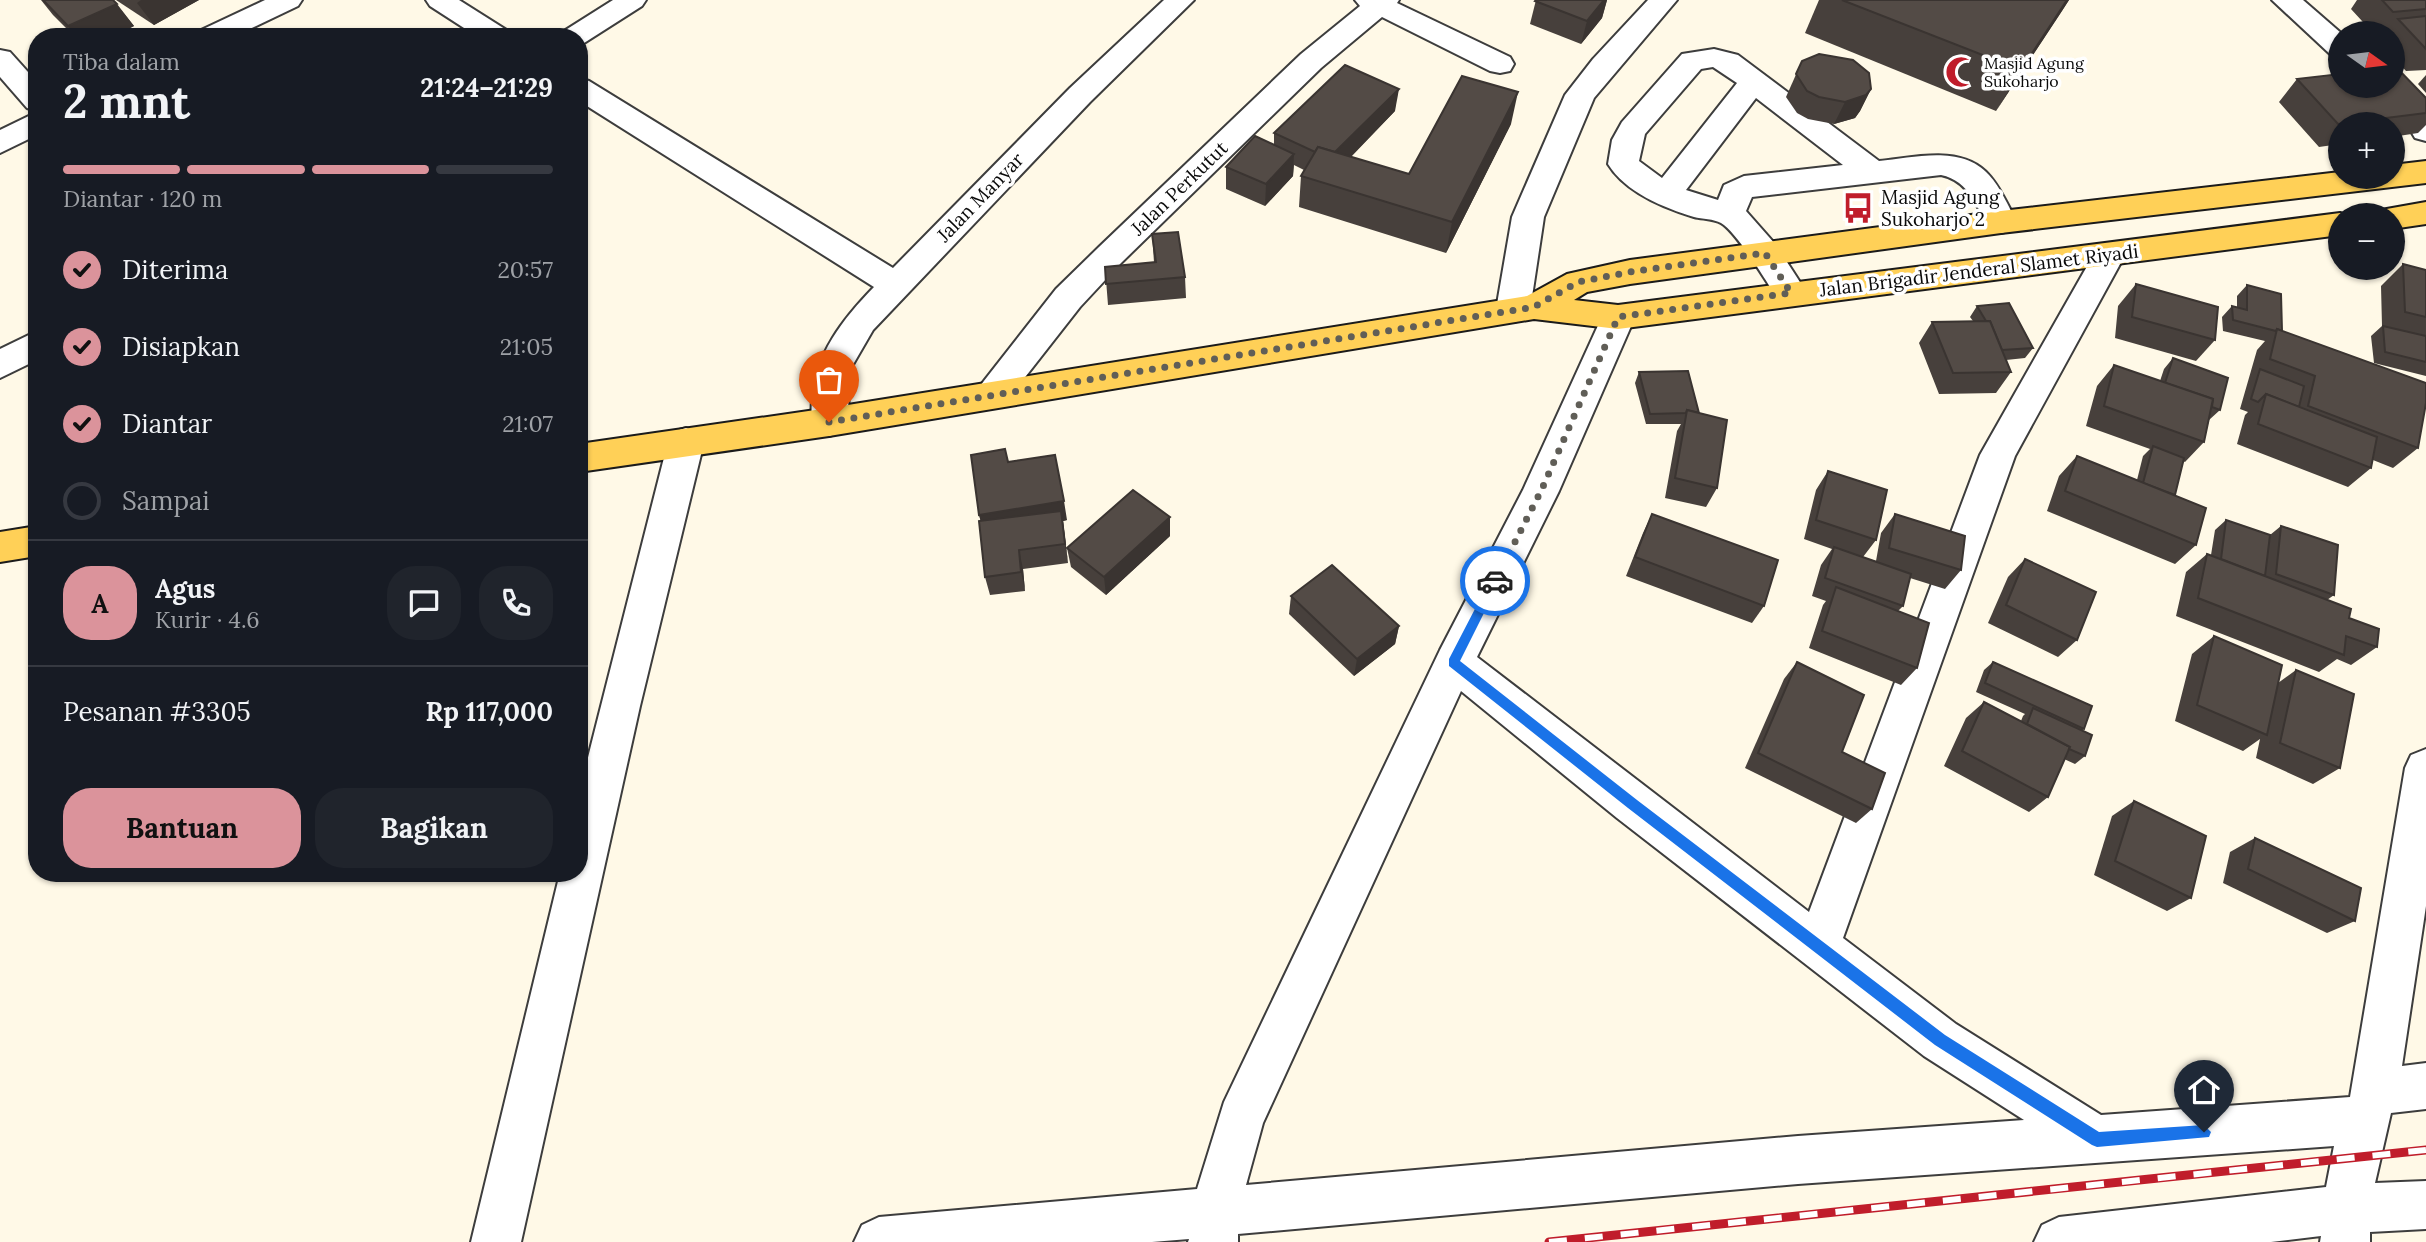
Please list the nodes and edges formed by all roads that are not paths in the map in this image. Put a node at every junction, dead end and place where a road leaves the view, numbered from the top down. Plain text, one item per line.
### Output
1 (288, 0) edge
2 (440, 0) edge
3 (632, 0) edge
4 (1180, 0) edge
5 (1662, 0) edge
6 (2286, 0) edge
7 (1378, 2) edge
8 (228, 28) edge
9 (484, 28) edge
10 (588, 28) edge
11 (2328, 37) edge
12 (0, 59) edge
13 (1500, 65) dead end
14 (1754, 81) junction
15 (28, 91) edge
16 (588, 94) edge
17 (2394, 98) edge
18 (28, 127) edge
19 (2426, 131) edge
20 (0, 143) edge
21 (1872, 172) junction
22 (2426, 172) edge
23 (2405, 175) edge
24 (2328, 184) edge
25 (1667, 193) junction
26 (1730, 213) junction
27 (2426, 213) edge
28 (2405, 216) edge
29 (2001, 222) junction
30 (2328, 226) edge
31 (1765, 253) junction
32 (2109, 254) junction
33 (894, 284) junction
34 (1791, 293) junction
35 (1523, 309) junction
36 (1618, 317) junction
37 (28, 349) edge
38 (0, 365) edge
39 (992, 395) junction
40 (829, 422) junction
41 (685, 442) junction
42 (588, 457) edge
43 (28, 542) edge
44 (0, 547) edge
45 (1454, 662) junction
46 (2426, 768) edge
47 (588, 845) edge
48 (579, 882) edge
49 (1818, 946) junction
50 (2426, 1086) edge
51 (2369, 1106) junction
52 (2097, 1140) junction
53 (2426, 1205) edge
54 (2346, 1225) edge
55 (1213, 1228) edge
56 (496, 1242) edge
57 (879, 1242) edge
58 (2059, 1242) edge

1 - 8 street
2 - 9 street
3 - 10 street
4 - 33 street, Jalan Manyar
5 - 35 street
6 - 11 street
7 - 13 street
7 - 39 street, Jalan Perkutut
12 - 15 street
14 - 21 street
14 - 25 street
14 - 25 street
16 - 33 street
17 - 19 street
18 - 20 street
21 - 26 street
21 - 29 street
22 - 23 main road, Jalan Brigadir Jenderal Slamet Riyadi
24 - 29 main road, Jalan Brigadir Jenderal Slamet Riyadi
25 - 26 street
26 - 31 street
27 - 28 main road
29 - 31 main road, Jalan Brigadir Jenderal Slamet Riyadi
30 - 32 main road, Jalan Brigadir Jenderal Slamet Riyadi
31 - 34 street
31 - 35 main road, Jalan Brigadir Jenderal Slamet Riyadi
32 - 34 main road, Jalan Brigadir Jenderal Slamet Riyadi
32 - 49 street
33 - 40 street, Jalan Manyar
34 - 36 main road, Jalan Brigadir Jenderal Slamet Riyadi
35 - 36 main road, Jalan Brigadir Jenderal Slamet Riyadi
35 - 39 main road, Jalan Brigadir Jenderal Slamet Riyadi
36 - 45 street
37 - 38 street
39 - 40 main road, Jalan Brigadir Jenderal Slamet Riyadi
40 - 41 main road, Jalan Brigadir Jenderal Slamet Riyadi
41 - 42 main road, Jalan Brigadir Jenderal Slamet Riyadi
41 - 47 street
43 - 44 main road
45 - 49 street
45 - 55 street
46 - 51 street
48 - 56 street
49 - 52 street
50 - 51 street
51 - 52 street
51 - 54 street
52 - 55 street
53 - 54 street
54 - 58 street
55 - 57 street

